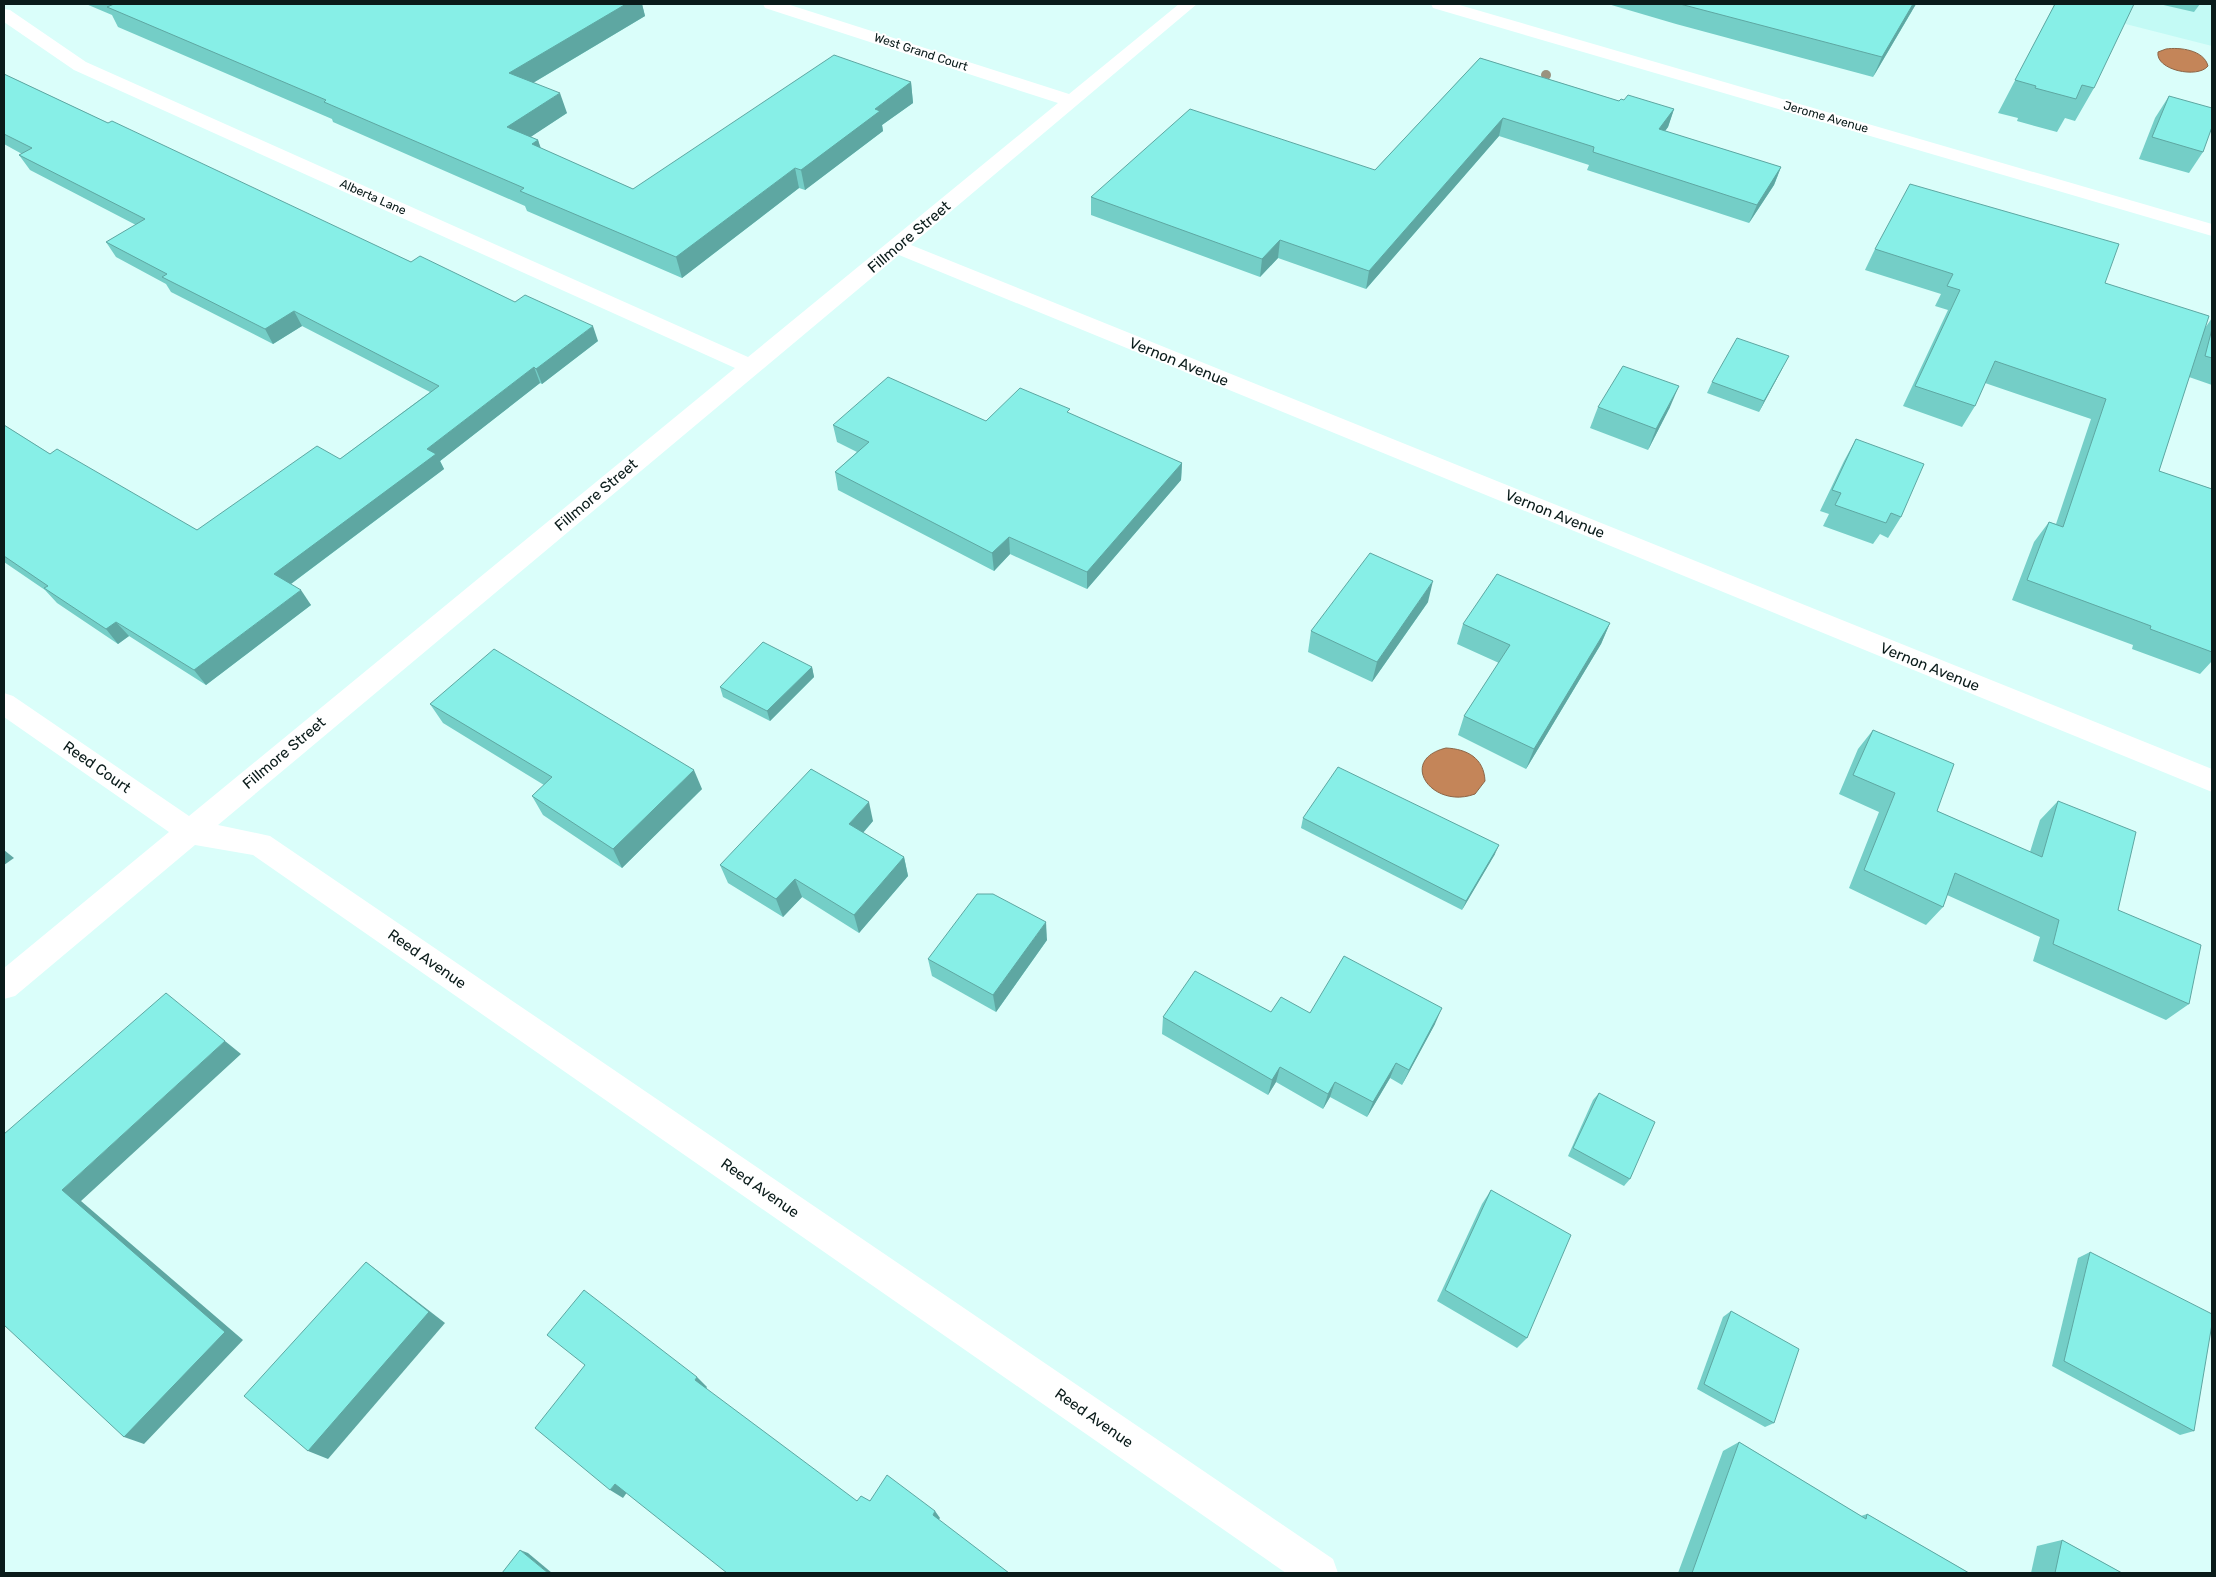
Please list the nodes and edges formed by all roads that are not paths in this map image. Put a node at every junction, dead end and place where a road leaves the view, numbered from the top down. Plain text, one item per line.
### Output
1 (771, 4) edge
2 (1189, 4) edge
3 (1439, 4) edge
4 (4, 14) edge
5 (1070, 101) junction
6 (2212, 230) edge
7 (897, 247) junction
8 (751, 367) junction
9 (4, 703) edge
10 (2212, 781) edge
11 (190, 832) junction
12 (4, 986) edge
13 (1319, 1573) edge

1 - 5 street, West Grand Court
2 - 5 street, Fillmore Street
3 - 6 street, Jerome Avenue
4 - 8 street, Alberta Lane
5 - 7 street, Fillmore Street
7 - 8 street, Fillmore Street
7 - 10 street, Vernon Avenue
8 - 11 street, Fillmore Street
9 - 11 street, Reed Court
11 - 12 street, Fillmore Street
11 - 13 street, Reed Avenue

